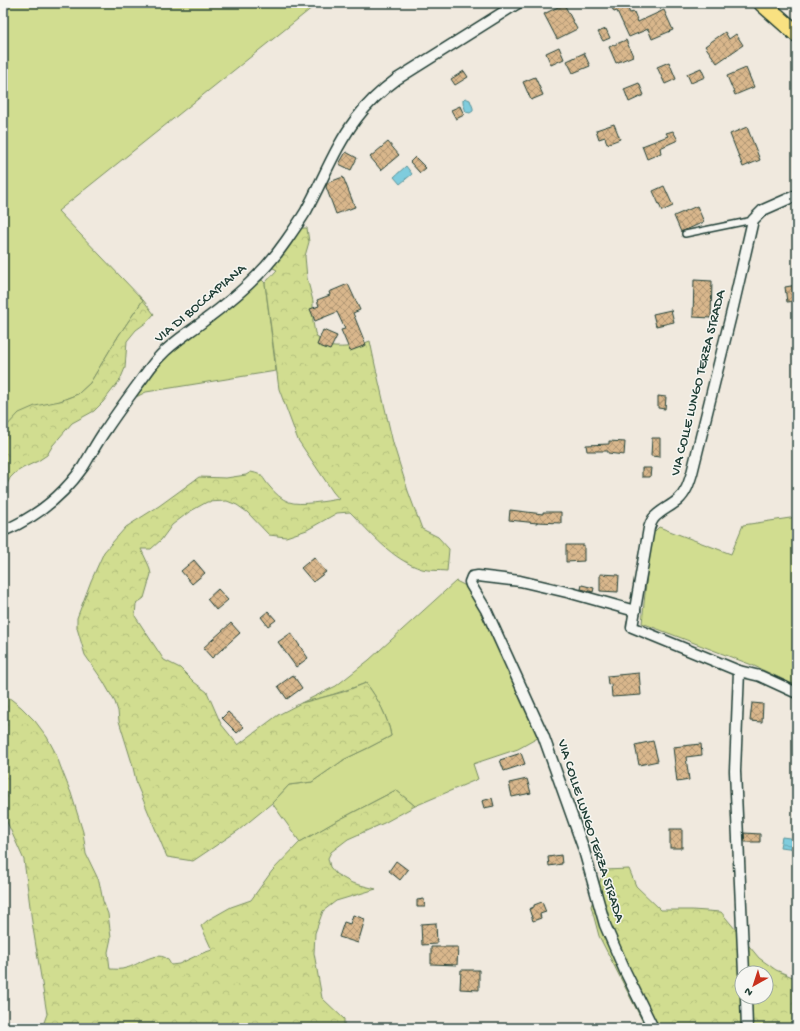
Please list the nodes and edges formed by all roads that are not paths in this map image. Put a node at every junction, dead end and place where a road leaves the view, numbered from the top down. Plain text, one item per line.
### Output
1 (518, 3) edge
2 (762, 3) edge
3 (797, 34) edge
4 (797, 195) edge
5 (752, 220) junction
6 (685, 234) dead end
7 (3, 531) edge
8 (635, 611) junction
9 (739, 671) junction
10 (797, 693) edge
11 (744, 965) edge
12 (746, 1005) edge
13 (653, 1028) edge
14 (747, 1028) edge

1 - 7 street, VIA DI BOCCAPIANA
2 - 3 main road
4 - 5 street
5 - 6 lane
5 - 8 street, VIA COLLE LUNGO TERZA STRADA
8 - 9 street, VIA COLLE LUNGO TERZA STRADA
8 - 13 street, VIA COLLE LUNGO TERZA STRADA
9 - 10 street
9 - 11 street
12 - 14 street

